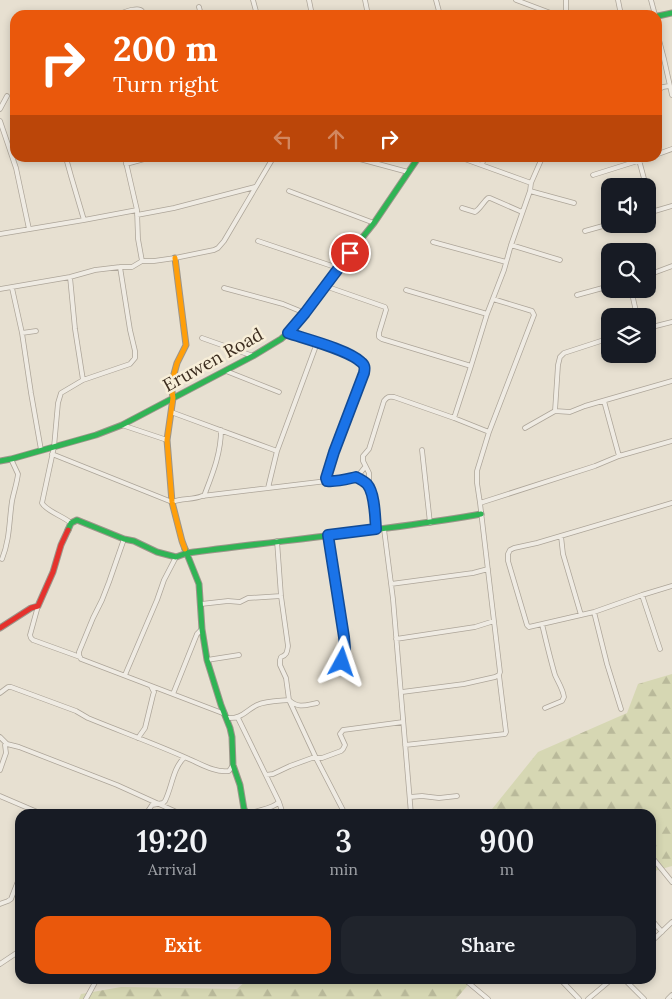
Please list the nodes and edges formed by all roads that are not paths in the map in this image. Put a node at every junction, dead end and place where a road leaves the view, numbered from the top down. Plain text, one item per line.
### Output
1 (516, 0) edge
2 (199, 7) dead end
3 (200, 10) edge
4 (543, 10) edge
5 (662, 51) edge
6 (669, 86) junction
7 (662, 88) edge
8 (672, 95) edge
9 (6, 96) dead end
10 (0, 109) edge
11 (0, 120) edge
12 (10, 150) edge
13 (14, 162) edge
14 (67, 162) edge
15 (133, 162) edge
16 (270, 162) edge
17 (371, 162) edge
18 (415, 162) edge
19 (473, 162) edge
20 (483, 162) edge
21 (540, 162) edge
22 (633, 162) edge
23 (640, 162) edge
24 (126, 164) joint
25 (482, 165) junction
26 (408, 172) junction
27 (593, 175) dead end
28 (644, 178) edge
29 (531, 183) junction
30 (255, 187) junction
31 (289, 191) dead end
32 (530, 191) junction
33 (574, 203) dead end
34 (672, 206) edge
35 (462, 208) dead end
36 (137, 210) junction
37 (656, 211) edge
38 (522, 212) junction
39 (137, 215) junction
40 (84, 220) junction
41 (374, 223) junction
42 (601, 227) edge
43 (29, 230) junction
44 (585, 231) dead end
45 (0, 234) edge
46 (258, 241) dead end
47 (433, 242) dead end
48 (511, 245) junction
49 (175, 258) junction
50 (560, 260) dead end
51 (142, 261) junction
52 (506, 262) junction
53 (672, 266) edge
54 (120, 267) junction
55 (338, 268) junction
56 (656, 272) edge
57 (70, 277) junction
58 (325, 286) junction
59 (12, 288) junction
60 (224, 288) dead end
61 (601, 288) edge
62 (0, 289) edge
63 (406, 290) dead end
64 (577, 295) dead end
65 (493, 299) junction
66 (305, 313) junction
67 (487, 314) junction
68 (672, 322) edge
69 (656, 326) edge
70 (36, 331) dead end
71 (22, 333) junction
72 (288, 333) junction
73 (202, 338) dead end
74 (601, 341) edge
75 (316, 343) junction
76 (253, 356) junction
77 (471, 366) junction
78 (226, 371) junction
79 (83, 380) junction
80 (672, 381) edge
81 (279, 392) dead end
82 (173, 398) junction
83 (604, 401) junction
84 (555, 411) junction
85 (171, 412) junction
86 (454, 418) junction
87 (122, 425) junction
88 (525, 428) dead end
89 (221, 430) junction
90 (489, 432) junction
91 (167, 440) junction
92 (672, 441) edge
93 (54, 446) junction
94 (41, 450) junction
95 (422, 450) dead end
96 (277, 451) junction
97 (52, 454) junction
98 (619, 456) junction
99 (11, 460) junction
100 (0, 461) edge
101 (365, 467) junction
102 (356, 477) junction
103 (327, 481) junction
104 (369, 486) junction
105 (268, 488) junction
106 (204, 496) junction
107 (172, 502) junction
108 (480, 503) junction
109 (672, 503) edge
110 (481, 514) junction
111 (71, 523) junction
112 (430, 523) junction
113 (376, 529) junction
114 (384, 529) junction
115 (328, 535) junction
116 (561, 536) junction
117 (124, 539) junction
118 (277, 540) junction
119 (187, 553) junction
120 (176, 557) junction
121 (2, 558) dead end
122 (488, 569) junction
123 (391, 584) junction
124 (672, 586) edge
125 (642, 595) junction
126 (281, 596) junction
127 (201, 604) junction
128 (38, 606) junction
129 (594, 612) junction
130 (582, 614) junction
131 (494, 621) junction
132 (542, 624) junction
133 (0, 628) edge
134 (202, 629) junction
135 (396, 639) junction
136 (660, 649) dead end
137 (239, 655) dead end
138 (80, 657) junction
139 (207, 660) junction
140 (339, 671) dead end
141 (125, 675) junction
142 (499, 675) junction
143 (151, 686) junction
144 (402, 692) junction
145 (0, 693) edge
146 (173, 694) junction
147 (289, 700) junction
148 (317, 703) dead end
149 (545, 708) dead end
150 (621, 709) dead end
151 (226, 716) junction
152 (238, 718) junction
153 (403, 722) junction
154 (0, 737) edge
155 (138, 738) junction
156 (7, 744) junction
157 (405, 745) junction
158 (184, 758) junction
159 (316, 758) junction
160 (233, 765) junction
161 (0, 770) edge
162 (266, 775) junction
163 (0, 796) edge
164 (458, 796) dead end
165 (410, 797) junction
166 (279, 802) junction
167 (158, 804) junction
168 (30, 809) edge
169 (149, 809) edge
170 (170, 809) edge
171 (244, 809) edge
172 (266, 809) edge
173 (281, 809) edge
174 (342, 809) edge
175 (411, 809) edge
176 (656, 862) edge
177 (672, 882) edge
178 (15, 888) edge
179 (0, 904) edge
180 (672, 922) edge
181 (656, 925) edge
182 (662, 932) junction
183 (656, 937) edge
184 (15, 954) edge
185 (0, 964) edge
186 (94, 984) edge
187 (470, 984) edge
188 (565, 984) edge
189 (606, 984) edge
190 (629, 984) edge
191 (672, 995) edge
192 (86, 999) edge
193 (488, 999) edge
194 (579, 999) edge
195 (588, 999) edge
196 (644, 999) edge
197 (668, 999) edge

1 - 4 street
2 - 3 street
5 - 6 street
6 - 7 street
6 - 8 street
9 - 10 street
11 - 12 street
13 - 43 street
14 - 40 street
15 - 24 street
16 - 30 street
17 - 26 street
18 - 26 street, Eruwen Road
19 - 25 street
20 - 25 street
21 - 29 street
22 - 27 street
23 - 28 street
24 - 36 street
25 - 29 street
26 - 41 street, Eruwen Road
29 - 32 street
30 - 39 street
30 - 49 street
31 - 41 street
32 - 33 street
32 - 38 street
34 - 37 street
35 - 38 street
36 - 39 street
36 - 40 street
38 - 48 street
39 - 51 street
40 - 43 street
41 - 55 street, Eruwen Road
42 - 44 street
43 - 45 street
46 - 55 street
47 - 52 street
48 - 50 street
48 - 52 street
49 - 51 street
49 - 82 street
51 - 54 street
52 - 65 street
53 - 56 street
54 - 57 street
54 - 79 street
55 - 58 street, Eruwen Road
57 - 59 street
57 - 79 street
58 - 66 street, Eruwen Road
58 - 77 street
59 - 62 street
59 - 71 street
60 - 66 street
61 - 64 street
63 - 67 street
65 - 67 street
65 - 90 street
66 - 72 street, Eruwen Road
67 - 77 street
68 - 69 street
70 - 71 street
71 - 94 street
72 - 75 street
72 - 76 street, Eruwen Road
73 - 76 street
74 - 84 street
75 - 96 street
75 - 103 street
76 - 78 street, Eruwen Road
77 - 86 street
78 - 81 street
78 - 82 street, Eruwen Road
79 - 93 street
80 - 83 street
82 - 85 street
82 - 87 street, Eruwen Road
83 - 84 street
83 - 98 street
84 - 88 street
85 - 89 street
85 - 91 street
86 - 90 street
86 - 101 street
87 - 91 street
87 - 93 street, Eruwen Road
89 - 96 street
89 - 106 street
90 - 108 street
91 - 107 street
92 - 98 street
93 - 94 street, Eruwen Road
93 - 97 street
94 - 99 street, Eruwen Road
95 - 112 street
96 - 105 street
97 - 107 street
97 - 111 street
98 - 108 street
99 - 100 street, Eruwen Road
99 - 121 street
101 - 102 street
101 - 104 street
102 - 103 street
102 - 104 street
103 - 105 street
104 - 113 street
105 - 106 street
106 - 107 street
107 - 119 street
108 - 110 street
109 - 116 street
110 - 112 street
110 - 122 street
111 - 117 street
111 - 128 street
112 - 114 street
113 - 114 street
113 - 115 street
114 - 123 street
115 - 118 street
115 - 140 street
116 - 130 street
116 - 132 street
117 - 120 street
117 - 138 street
118 - 119 street
118 - 126 street
119 - 120 street
119 - 127 street
120 - 141 street
122 - 123 street
122 - 131 street
123 - 135 street
124 - 125 street
125 - 129 street
125 - 136 street
126 - 127 street
126 - 147 street
127 - 134 street
128 - 133 street
128 - 138 street
129 - 130 street
129 - 150 street
130 - 132 street
131 - 135 street
131 - 142 street
132 - 149 street
134 - 139 street
134 - 146 street
135 - 144 street
137 - 139 street
138 - 141 street
139 - 151 street
141 - 143 street
142 - 144 street
142 - 157 street
143 - 146 street
143 - 155 street
144 - 153 street
145 - 155 street
146 - 151 street
147 - 148 street
147 - 152 street
147 - 159 street
151 - 152 street
151 - 160 street
152 - 162 street
153 - 157 street
153 - 159 street
154 - 156 street
155 - 158 street
156 - 161 street
156 - 167 street
157 - 165 street
158 - 160 street
158 - 167 street
159 - 162 street
159 - 174 street
160 - 171 street
162 - 166 street
163 - 168 street
164 - 165 street
165 - 175 street
166 - 172 street
166 - 173 street
167 - 169 street
167 - 170 street
176 - 177 street
178 - 179 street
180 - 182 street
181 - 182 street
182 - 183 street
184 - 185 street
186 - 192 street
187 - 193 street
188 - 194 street
189 - 195 street
190 - 196 street
191 - 197 street

